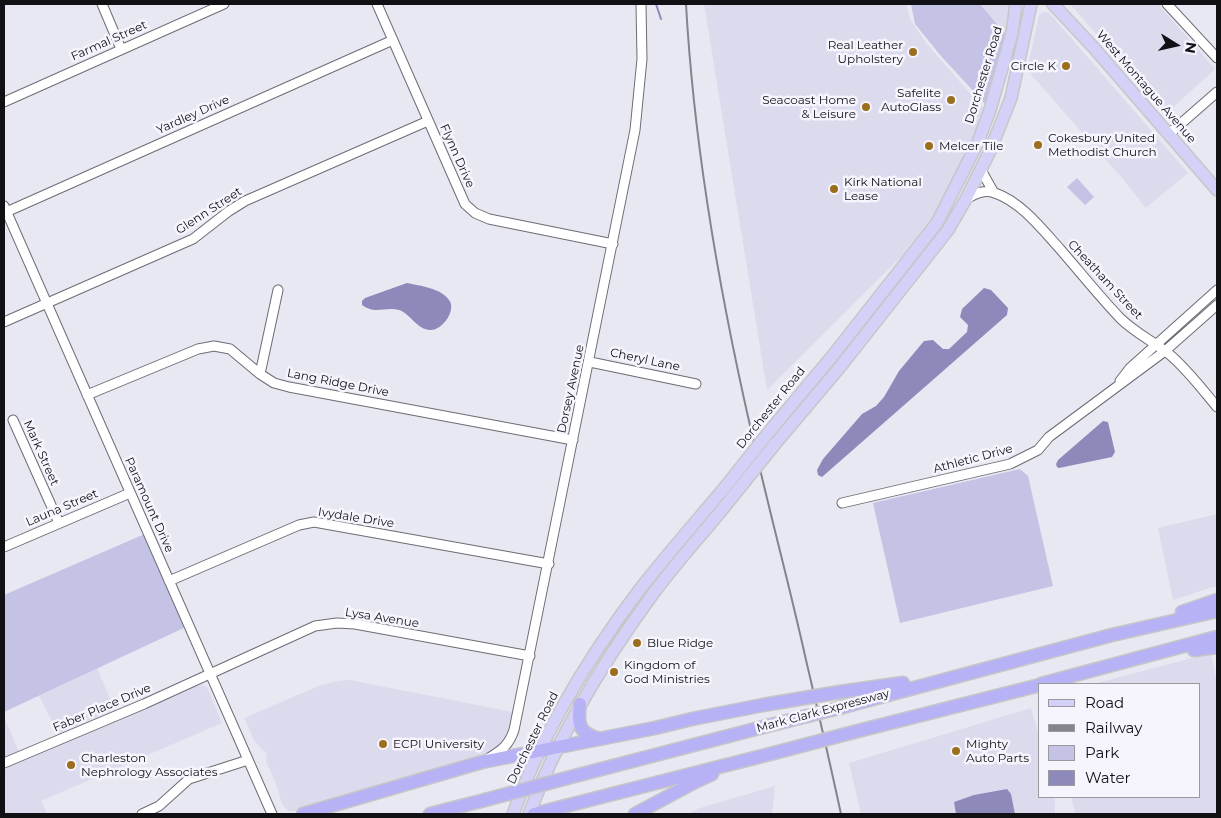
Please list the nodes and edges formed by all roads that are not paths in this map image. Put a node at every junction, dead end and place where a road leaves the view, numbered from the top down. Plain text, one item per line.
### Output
1 (102, 4) edge
2 (224, 4) edge
3 (377, 4) edge
4 (641, 4) edge
5 (1016, 4) edge
6 (1031, 4) edge
7 (1053, 4) edge
8 (1167, 4) edge
9 (393, 40) junction
10 (121, 49) junction
11 (1217, 58) edge
12 (1217, 92) edge
13 (4, 102) edge
14 (428, 121) junction
15 (1169, 134) junction
16 (981, 170) junction
17 (1217, 190) edge
18 (994, 193) junction
19 (966, 199) junction
20 (5, 210) edge
21 (613, 244) junction
22 (278, 290) dead end
23 (1217, 290) edge
24 (47, 303) junction
25 (1217, 305) edge
26 (4, 322) edge
27 (1156, 345) junction
28 (1165, 351) junction
29 (590, 362) junction
30 (260, 374) junction
31 (696, 384) dead end
32 (1117, 385) junction
33 (87, 395) junction
34 (1217, 407) edge
35 (13, 420) dead end
36 (573, 440) junction
37 (130, 493) junction
38 (842, 503) dead end
39 (59, 523) junction
40 (4, 547) edge
41 (549, 564) junction
42 (169, 581) junction
43 (1217, 600) edge
44 (1217, 611) edge
45 (1112, 635) junction
46 (1217, 637) edge
47 (1217, 647) edge
48 (530, 656) junction
49 (210, 673) junction
50 (1082, 674) junction
51 (957, 675) junction
52 (1044, 683) edge
53 (1038, 685) edge
54 (580, 704) junction
55 (600, 739) junction
56 (558, 746) junction
57 (540, 750) junction
58 (774, 753) junction
59 (248, 760) junction
60 (482, 762) junction
61 (4, 763) edge
62 (142, 814) edge
63 (272, 814) edge
64 (303, 814) edge
65 (430, 814) edge
66 (513, 814) edge
67 (529, 814) edge
68 (534, 814) edge
69 (635, 814) edge

1 - 10 street
2 - 10 street, Farmal Street
3 - 9 street, Flynn Drive
4 - 21 street, Dorsey Avenue
5 - 57 main road, Dorchester Road, bridge
6 - 16 main road
7 - 15 main road, West Montague Avenue
8 - 11 street
9 - 14 street, Flynn Drive
9 - 20 street, Yardley Drive
10 - 13 street, Farmal Street
12 - 15 street
14 - 21 street, Flynn Drive
14 - 24 street, Glenn Street
15 - 17 main road, West Montague Avenue
16 - 18 street
16 - 19 main road
18 - 19 street
18 - 27 street, Cheatham Street
19 - 54 main road, bridge
20 - 24 street, Paramount Drive
21 - 29 street, Dorsey Avenue
22 - 30 street
23 - 27 street, Athletic Drive
24 - 26 street, Glenn Street
24 - 33 street, Paramount Drive
25 - 28 street, Athletic Drive
27 - 28 street, Cheatham Street
27 - 32 street, Athletic Drive
28 - 32 street, Athletic Drive
28 - 34 street, Cheatham Street
29 - 31 street, Cheryl Lane
29 - 36 street, Dorsey Avenue
30 - 33 street, Lang Ridge Drive
30 - 36 street, Lang Ridge Drive
32 - 38 street, Athletic Drive
33 - 37 street, Paramount Drive
35 - 39 street, Mark Street
36 - 41 street, Dorsey Avenue
37 - 39 street, Launa Street
37 - 42 street, Paramount Drive
39 - 40 street, Launa Street
41 - 42 street, Ivydale Drive
41 - 48 street, Dorsey Avenue
42 - 49 street, Paramount Drive
43 - 45 highway
44 - 45 highway, Mark Clark Expressway
45 - 51 highway, Mark Clark Expressway
46 - 50 highway
47 - 50 highway
48 - 49 street, Lysa Avenue
48 - 60 street, Dorsey Avenue
49 - 59 street, Paramount Drive
49 - 61 street, Faber Place Drive
50 - 52 highway
51 - 55 highway, bridge
51 - 65 highway, Mark Clark Expressway, bridge
53 - 58 highway, bridge
54 - 55 highway
54 - 56 main road
55 - 56 highway
56 - 57 highway
56 - 67 main road
57 - 60 highway
57 - 66 main road, Dorchester Road
58 - 68 highway
58 - 69 highway
59 - 62 street
59 - 63 street, Paramount Drive
60 - 64 highway

